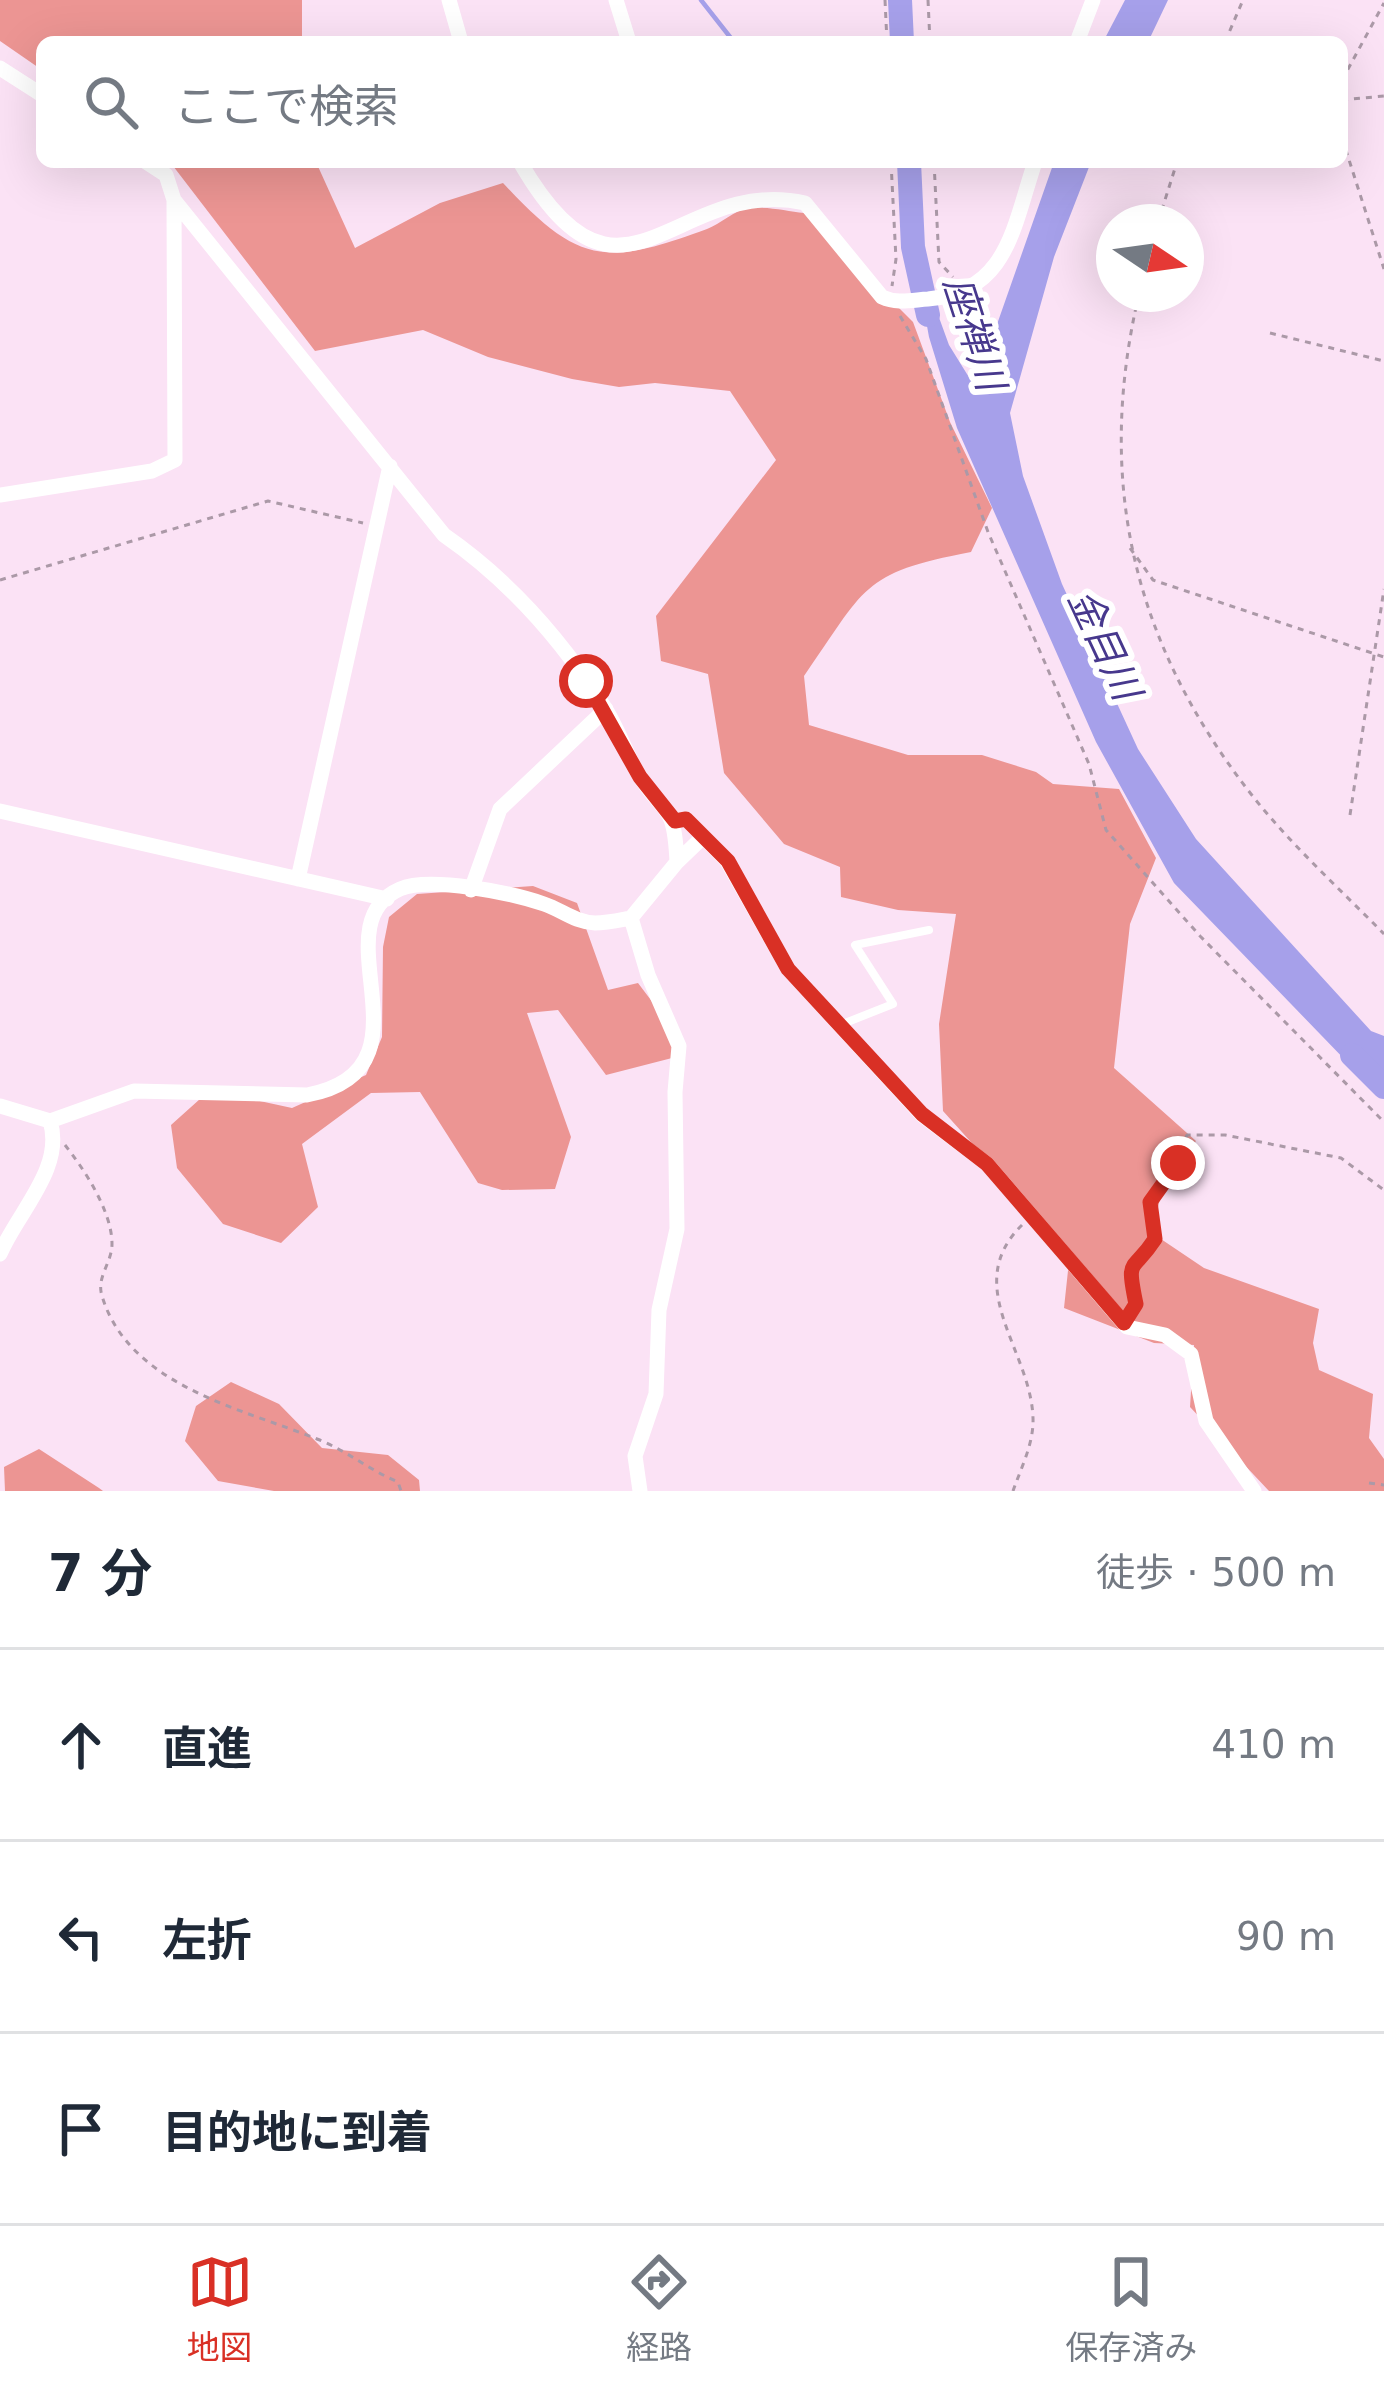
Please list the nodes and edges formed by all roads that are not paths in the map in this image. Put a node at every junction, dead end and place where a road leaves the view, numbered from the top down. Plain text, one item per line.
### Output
1 (449, 0) edge
2 (616, 0) edge
3 (1093, 0) edge
4 (459, 36) edge
5 (627, 36) edge
6 (1079, 36) edge
7 (0, 68) edge
8 (36, 91) edge
9 (155, 168) edge
10 (525, 168) edge
11 (1033, 168) edge
12 (174, 200) junction
13 (390, 466) junction
14 (0, 495) edge
15 (606, 709) junction
16 (0, 811) edge
17 (675, 821) junction
18 (703, 837) junction
19 (677, 862) junction
20 (298, 878) junction
21 (471, 890) junction
22 (387, 899) junction
23 (632, 919) junction
24 (929, 930) dead end
25 (840, 1025) junction
26 (0, 1106) edge
27 (52, 1128) junction
28 (0, 1254) edge
29 (640, 1491) edge
30 (1254, 1491) edge

1 - 4 street
2 - 5 street
3 - 6 street
7 - 8 street
9 - 12 street
10 - 11 street
12 - 13 street
12 - 14 street
13 - 15 street
13 - 20 street
15 - 17 street
15 - 21 street
16 - 20 street
17 - 18 street
17 - 19 street
18 - 19 street
18 - 25 street
19 - 23 street
20 - 22 street
21 - 22 street
21 - 23 street
22 - 27 street
23 - 29 street
24 - 25 lane
25 - 30 street
26 - 27 street
27 - 28 street

